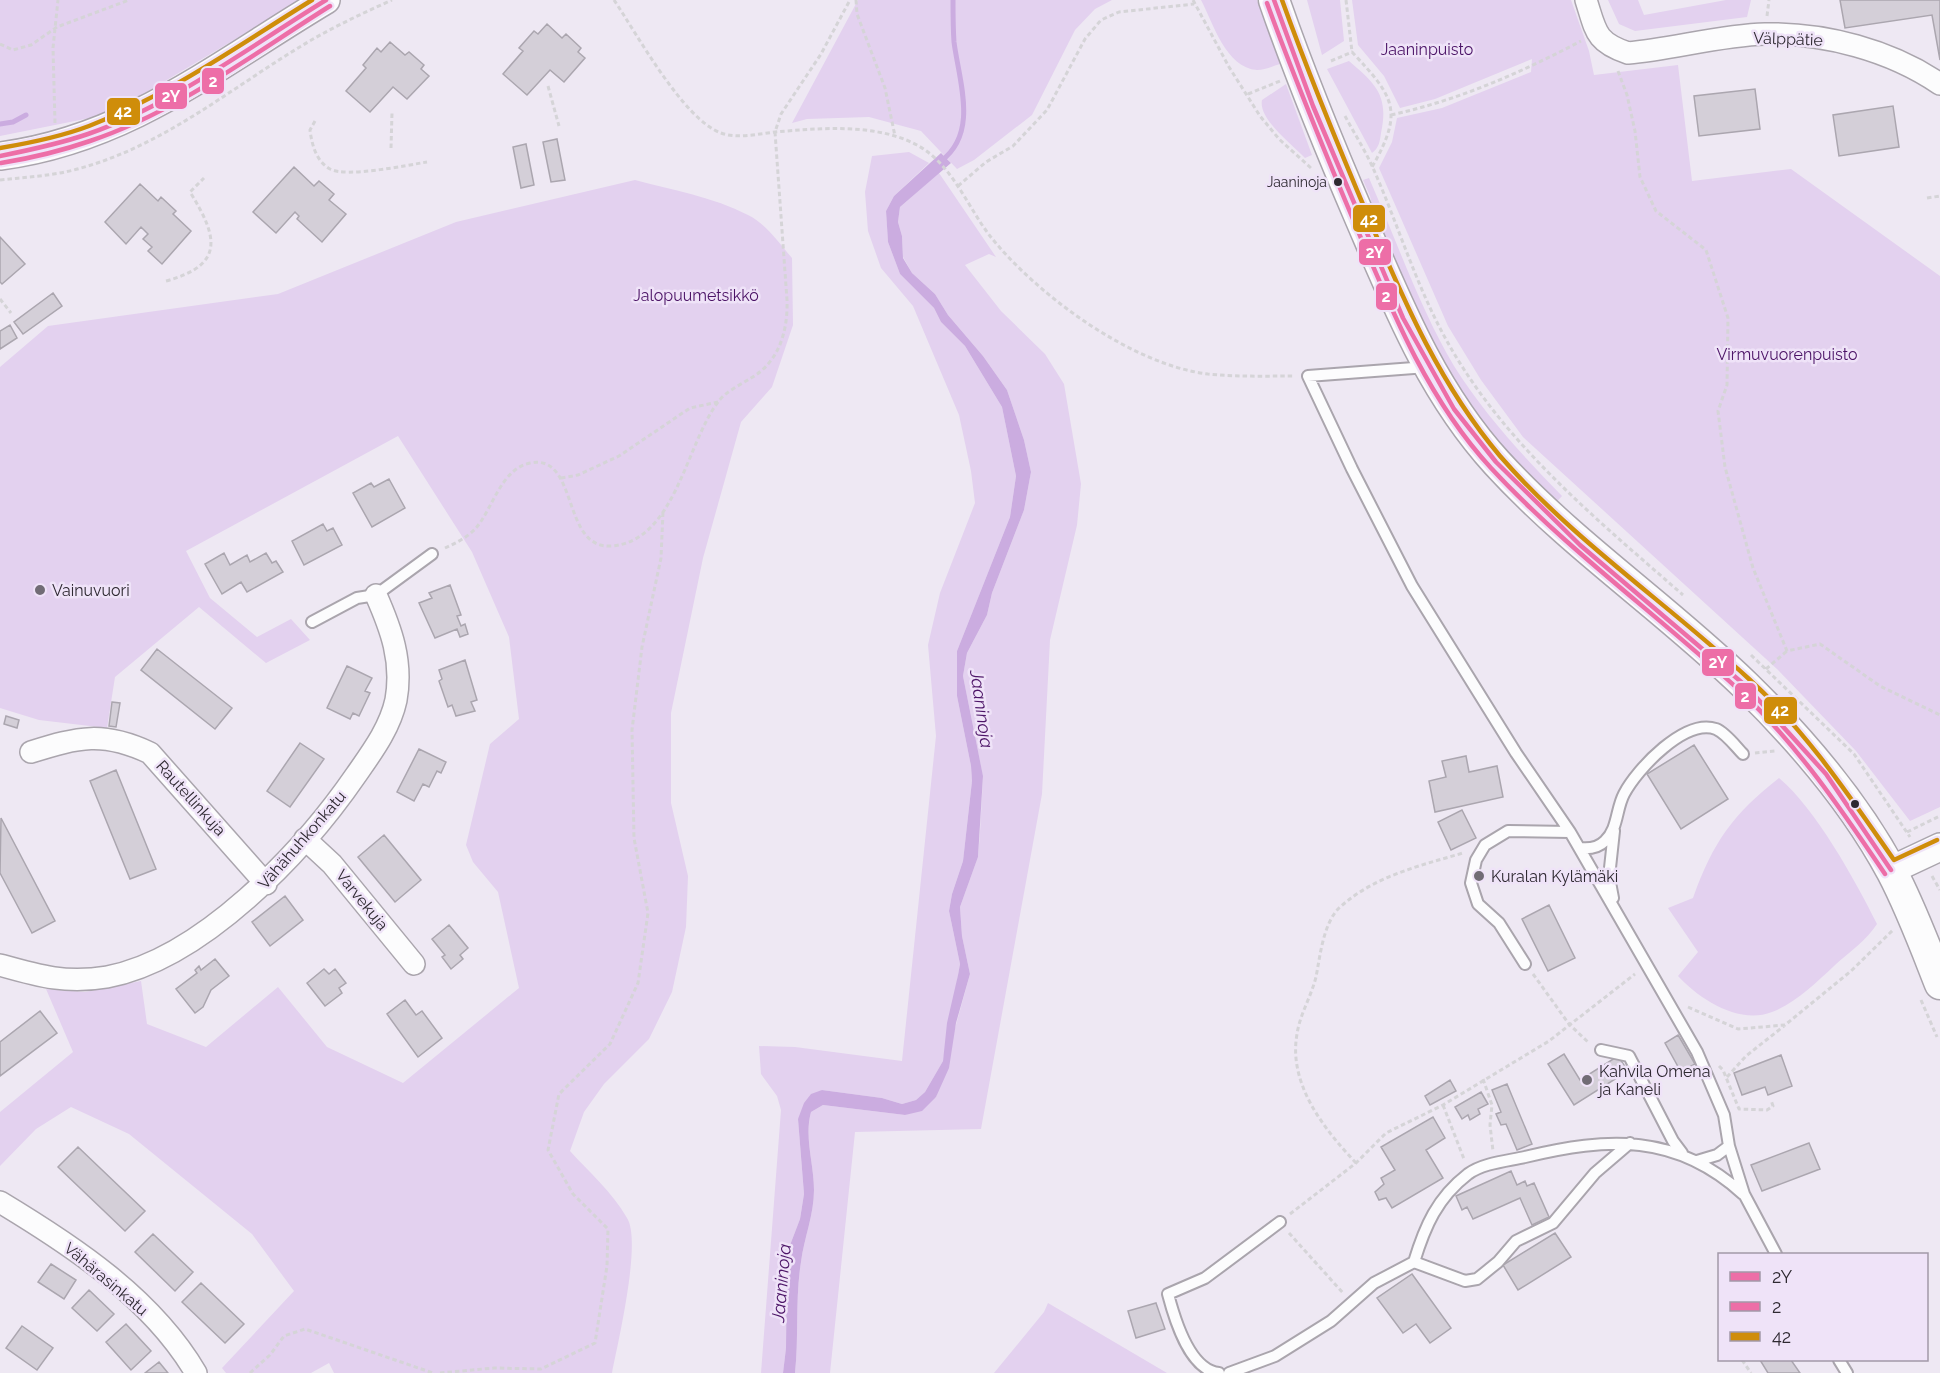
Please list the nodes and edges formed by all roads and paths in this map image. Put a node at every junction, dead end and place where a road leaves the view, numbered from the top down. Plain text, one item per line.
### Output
1 (58, 0) edge
2 (129, 0) edge
3 (326, 0) edge
4 (614, 0) edge
5 (850, 0) edge
6 (856, 0) edge
7 (1274, 0) edge
8 (1346, 0) edge
9 (1586, 0) edge
10 (1193, 2) edge
11 (57, 27) junction
12 (0, 44) edge
13 (1611, 44) junction
14 (1353, 52) junction
15 (1331, 61) dead end
16 (1281, 81) dead end
17 (1940, 84) edge
18 (548, 86) dead end
19 (1248, 94) junction
20 (1340, 107) dead end
21 (392, 113) dead end
22 (1391, 115) junction
23 (315, 121) dead end
24 (559, 126) dead end
25 (775, 132) junction
26 (895, 136) junction
27 (55, 146) junction
28 (392, 148) dead end
29 (0, 156) edge
30 (427, 162) dead end
31 (1372, 167) junction
32 (1315, 172) dead end
33 (204, 178) dead end
34 (958, 186) junction
35 (1940, 196) edge
36 (1927, 198) dead end
37 (166, 281) dead end
38 (0, 299) edge
39 (11, 313) dead end
40 (1429, 367) junction
41 (1308, 376) junction
42 (718, 402) junction
43 (561, 478) junction
44 (663, 512) junction
45 (432, 554) joint
46 (376, 594) junction
47 (1690, 602) dead end
48 (312, 622) dead end
49 (1787, 651) junction
50 (1749, 654) dead end
51 (1766, 669) junction
52 (1940, 715) edge
53 (1770, 743) dead end
54 (1777, 750) junction
55 (31, 752) dead end
56 (1743, 754) joint
57 (1783, 757) dead end
58 (1940, 816) edge
59 (1615, 824) junction
60 (1570, 832) junction
61 (305, 839) junction
62 (1484, 847) junction
63 (1940, 847) edge
64 (1580, 848) junction
65 (1891, 870) junction
66 (1932, 876) dead end
67 (266, 884) junction
68 (1940, 890) edge
69 (1615, 906) junction
70 (1900, 935) dead end
71 (1525, 963) joint
72 (1648, 963) junction
73 (414, 964) dead end
74 (0, 965) edge
75 (1663, 989) junction
76 (1929, 989) edge
77 (1569, 1024) junction
78 (1785, 1025) junction
79 (1937, 1037) dead end
80 (1601, 1050) joint
81 (1697, 1052) junction
82 (1727, 1077) junction
83 (1483, 1079) junction
84 (1771, 1100) dead end
85 (1443, 1105) junction
86 (1630, 1143) junction
87 (1729, 1146) junction
88 (1684, 1156) junction
89 (1697, 1161) junction
90 (1356, 1163) junction
91 (1494, 1164) junction
92 (1469, 1173) junction
93 (1744, 1194) junction
94 (0, 1202) edge
95 (1280, 1222) junction
96 (1775, 1253) edge
97 (1414, 1262) junction
98 (1351, 1303) junction
99 (196, 1373) edge
100 (250, 1373) edge
101 (433, 1373) edge
102 (440, 1373) edge
103 (1219, 1373) edge
104 (1229, 1373) edge

1 - 11 path
2 - 11 path
3 - 27 street
4 - 25 path
5 - 25 path
6 - 26 path
7 - 40 main road
8 - 14 path
9 - 13 street
10 - 19 path
10 - 34 path
11 - 12 path
11 - 27 path
13 - 17 street, Välppätie
13 - 22 path
13 - 49 path
14 - 15 path
14 - 22 path
16 - 19 path
18 - 24 path
19 - 32 path
20 - 31 path
21 - 28 path
22 - 31 path
23 - 30 path
25 - 26 path
25 - 42 path
26 - 34 path
27 - 29 street
31 - 47 path
33 - 37 path
34 - 41 path
35 - 36 path
38 - 39 path
40 - 41 lane
40 - 65 main road
41 - 60 lane
42 - 43 path
42 - 44 path
43 - 44 path
43 - 45 path
44 - 102 path
45 - 46 lane
46 - 48 lane
46 - 61 street, Vähähuhkonkatu
49 - 51 path
49 - 52 path
50 - 51 path
51 - 58 path
53 - 54 path
54 - 56 path
54 - 57 path
55 - 67 street, Rautellinkuja
56 - 59 lane
59 - 64 lane
59 - 69 lane
60 - 62 lane
60 - 64 lane
61 - 67 street, Vähähuhkonkatu
61 - 73 street, Varvekuja
62 - 71 lane
62 - 90 path
63 - 65 street
64 - 69 lane
65 - 76 main road
66 - 68 path
67 - 74 street, Vähähuhkonkatu
69 - 72 lane
70 - 78 path
71 - 77 path
72 - 75 lane
72 - 77 path
75 - 78 path
75 - 81 lane
76 - 79 path
77 - 80 path
77 - 83 path
78 - 82 path
80 - 88 lane
81 - 82 path
81 - 87 lane
82 - 84 path
83 - 85 path
83 - 91 path
85 - 90 path
85 - 92 path
86 - 88 lane
86 - 91 lane
86 - 97 lane
87 - 89 lane
87 - 93 lane
88 - 89 lane
89 - 93 lane
90 - 95 path
91 - 92 lane
92 - 97 lane
93 - 96 lane
94 - 99 street, Vähärasinkatu
95 - 98 path
95 - 103 lane
97 - 98 lane
98 - 104 lane
100 - 101 path

